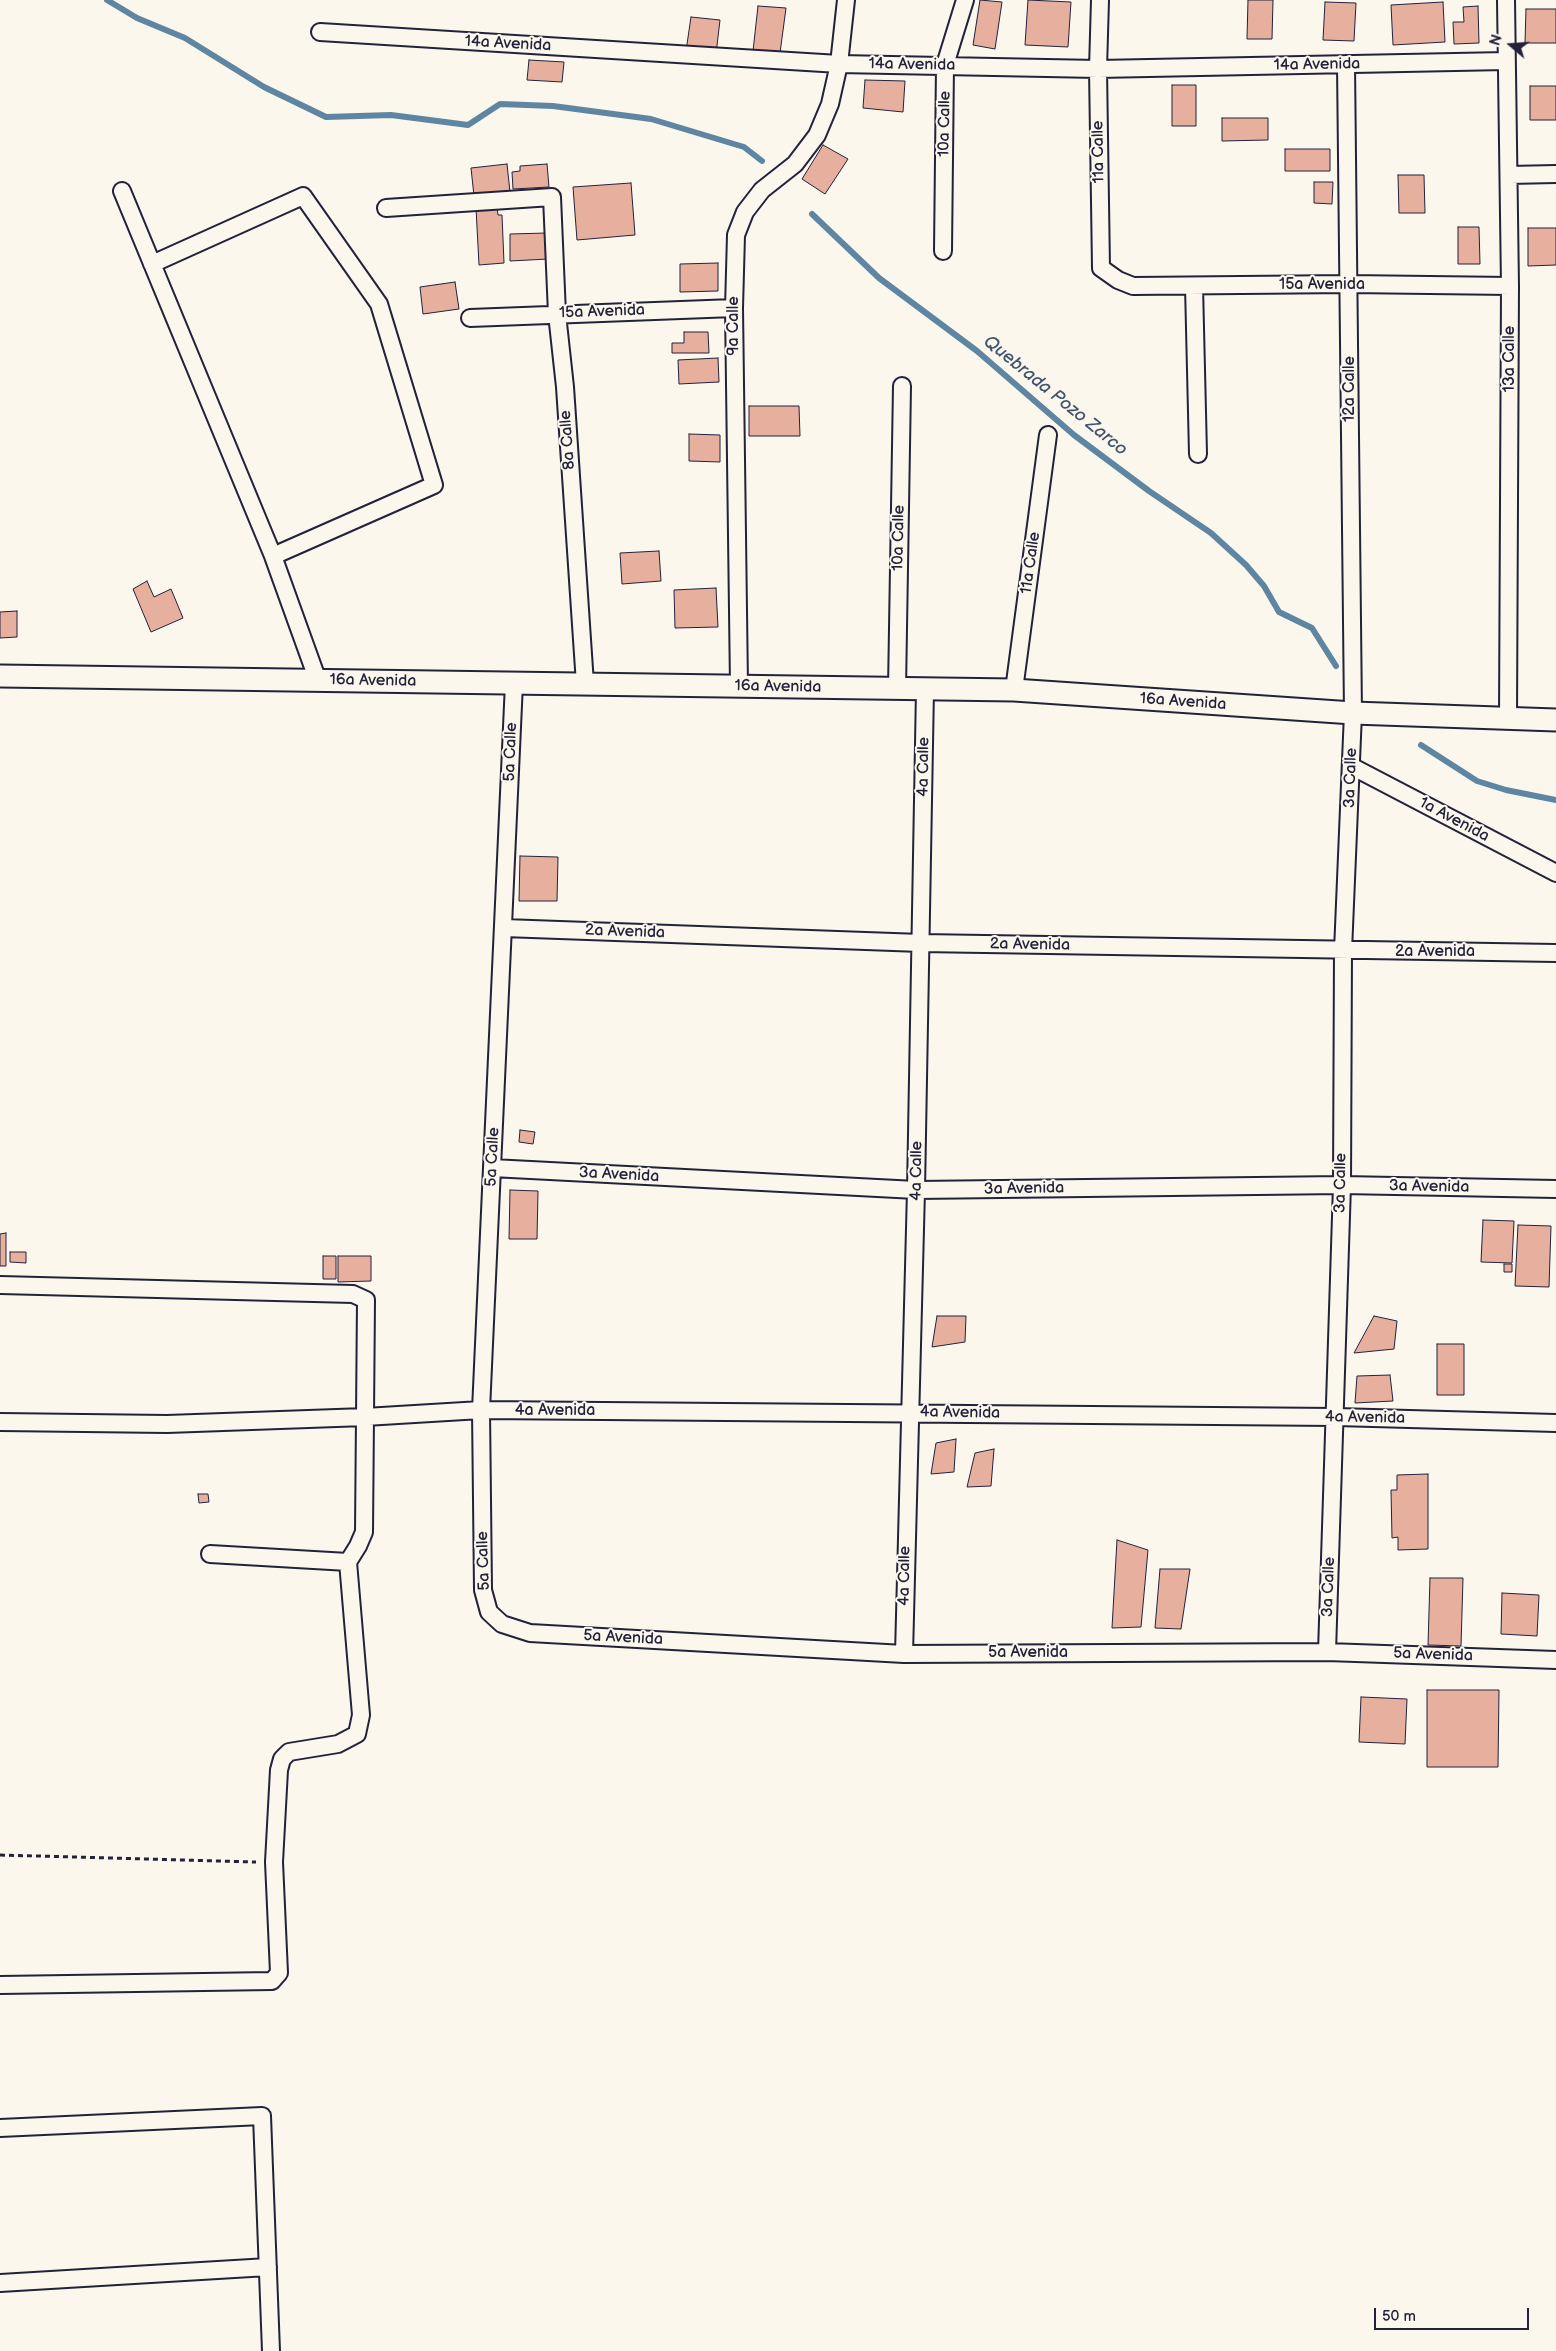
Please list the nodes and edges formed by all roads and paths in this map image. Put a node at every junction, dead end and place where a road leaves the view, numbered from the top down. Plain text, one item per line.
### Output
1 (846, 0) edge
2 (965, 0) edge
3 (1100, 0) edge
4 (1506, 0) edge
5 (320, 32) dead end
6 (1506, 61) junction
7 (840, 64) junction
8 (1346, 64) junction
9 (945, 65) junction
10 (1098, 69) junction
11 (1556, 174) edge
12 (1509, 175) junction
13 (122, 191) dead end
14 (386, 208) dead end
15 (943, 251) dead end
16 (152, 264) junction
17 (1349, 284) junction
18 (1133, 286) joint
19 (1194, 286) junction
20 (1510, 286) junction
21 (734, 308) junction
22 (557, 314) junction
23 (470, 318) dead end
24 (902, 386) dead end
25 (1048, 435) dead end
26 (1198, 454) dead end
27 (273, 556) junction
28 (0, 676) edge
29 (318, 681) junction
30 (514, 683) junction
31 (585, 684) junction
32 (739, 686) junction
33 (896, 689) junction
34 (925, 689) junction
35 (1014, 690) junction
36 (1353, 713) junction
37 (1508, 718) junction
38 (1556, 720) edge
39 (1351, 766) junction
40 (1556, 873) edge
41 (504, 928) junction
42 (921, 943) junction
43 (1343, 951) junction
44 (1556, 953) edge
45 (492, 1168) junction
46 (1342, 1185) junction
47 (1556, 1189) edge
48 (916, 1190) junction
49 (0, 1286) edge
50 (482, 1410) junction
51 (909, 1413) junction
52 (365, 1417) junction
53 (1336, 1417) junction
54 (0, 1422) edge
55 (1556, 1423) edge
56 (210, 1554) dead end
57 (348, 1562) junction
58 (502, 1624) joint
59 (1327, 1652) junction
60 (904, 1654) junction
61 (1556, 1660) edge
62 (0, 1855) edge
63 (274, 1862) junction
64 (0, 1985) edge
65 (0, 2128) edge
66 (268, 2267) junction
67 (0, 2283) edge
68 (271, 2351) edge

1 - 7 street, 9a Calle
2 - 9 street, 10a Calle
3 - 10 street, 11a Calle
4 - 6 street, 13a Calle
5 - 7 street, 14a Avenida
6 - 8 street, 14a Avenida
6 - 12 street, 13a Calle
7 - 9 street, 14a Avenida
7 - 21 street, 9a Calle
8 - 10 street, 14a Avenida
8 - 17 street, 12a Calle
9 - 10 street, 14a Avenida
9 - 15 street, 10a Calle
10 - 18 street, 11a Calle
11 - 12 street
12 - 20 street, 13a Calle
13 - 16 street
14 - 22 street, 8a Calle
16 - 27 street
16 - 27 street
17 - 19 street, 15a Avenida
17 - 20 street, 15a Avenida
17 - 36 street, 12a Calle
18 - 19 street, 15a Avenida
19 - 26 street
20 - 37 street, 13a Calle
21 - 22 street, 15a Avenida
21 - 32 street, 9a Calle
22 - 23 street, 15a Avenida
22 - 31 street, 8a Calle
24 - 33 street, 10a Calle
25 - 35 street, 11a Calle
27 - 29 street
28 - 29 street, 16a Avenida
29 - 30 street, 16a Avenida
30 - 31 street, 16a Avenida
30 - 41 street, 5a Calle
31 - 32 street, 16a Avenida
32 - 33 street, 16a Avenida
33 - 34 street, 16a Avenida
34 - 35 street, 16a Avenida
34 - 42 street, 4a Calle
35 - 36 street, 16a Avenida
36 - 37 street, 16a Avenida
36 - 39 street, 3a Calle
37 - 38 street, 16a Avenida
39 - 40 street, 1a Avenida
39 - 43 street, 3a Calle
41 - 42 street, 2a Avenida
41 - 45 street, 5a Calle
42 - 43 street, 2a Avenida
42 - 48 street, 4a Calle
43 - 44 street, 2a Avenida
43 - 46 street, 3a Calle
45 - 48 street, 3a Avenida
45 - 50 street, 5a Calle
46 - 47 street, 3a Avenida
46 - 48 street, 3a Avenida
46 - 53 street, 3a Calle
48 - 51 street, 4a Calle
49 - 52 street
50 - 51 street, 4a Avenida
50 - 52 street, 4a Avenida
50 - 58 street, 5a Calle
51 - 53 street, 4a Avenida
51 - 60 street, 4a Calle
52 - 54 street, 4a Avenida
52 - 57 street
53 - 55 street, 4a Avenida
53 - 59 street, 3a Calle
56 - 57 street
57 - 63 street
58 - 60 street, 5a Avenida
59 - 60 street, 5a Avenida
59 - 61 street, 5a Avenida
62 - 63 path
63 - 64 street
65 - 66 street
66 - 67 street
66 - 68 street

